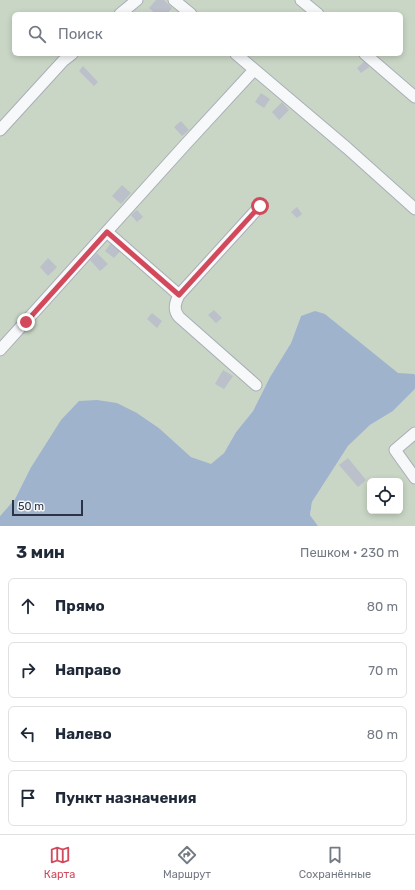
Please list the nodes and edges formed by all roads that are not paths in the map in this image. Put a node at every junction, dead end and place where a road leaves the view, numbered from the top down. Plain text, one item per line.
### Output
1 (137, 0) edge
2 (174, 0) edge
3 (301, 0) edge
4 (122, 12) edge
5 (189, 12) edge
6 (316, 12) edge
7 (69, 56) edge
8 (238, 56) edge
9 (367, 56) edge
10 (254, 70) junction
11 (415, 97) edge
12 (0, 130) edge
13 (260, 206) dead end
14 (415, 209) edge
15 (107, 232) junction
16 (179, 295) junction
17 (0, 350) edge
18 (256, 385) dead end
19 (415, 432) edge
20 (415, 478) edge

1 - 4 lane
2 - 5 lane
3 - 6 lane
7 - 12 lane
8 - 10 lane
9 - 11 lane
10 - 14 lane
10 - 15 lane
13 - 16 lane
15 - 16 lane
15 - 17 lane
16 - 18 lane
19 - 20 lane

